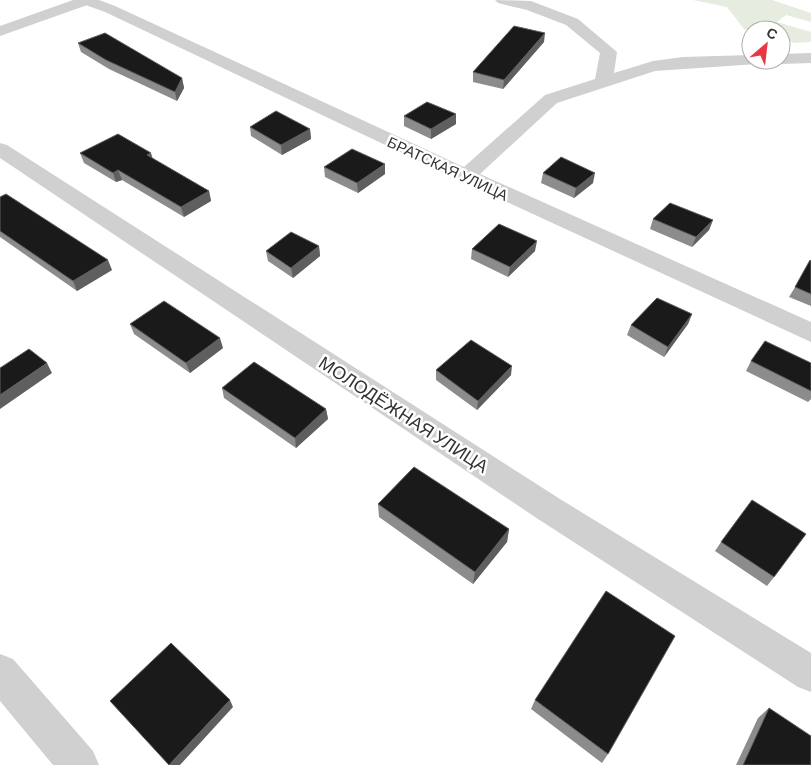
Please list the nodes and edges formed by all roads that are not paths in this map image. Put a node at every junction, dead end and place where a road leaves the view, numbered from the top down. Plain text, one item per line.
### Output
1 (86, 0) edge
2 (503, 0) edge
3 (0, 31) edge
4 (811, 58) edge
5 (791, 59) edge
6 (741, 60) edge
7 (603, 82) junction
8 (0, 149) edge
9 (466, 176) junction
10 (811, 333) edge
11 (0, 672) edge
12 (811, 674) edge
13 (79, 765) edge

1 - 3 street
1 - 9 street, БРАТСКАЯ УЛИЦА
2 - 7 street
4 - 5 street
6 - 7 street
7 - 9 street
8 - 12 street, МОЛОДЁЖНАЯ УЛИЦА
9 - 10 street, БРАТСКАЯ УЛИЦА
11 - 13 street

